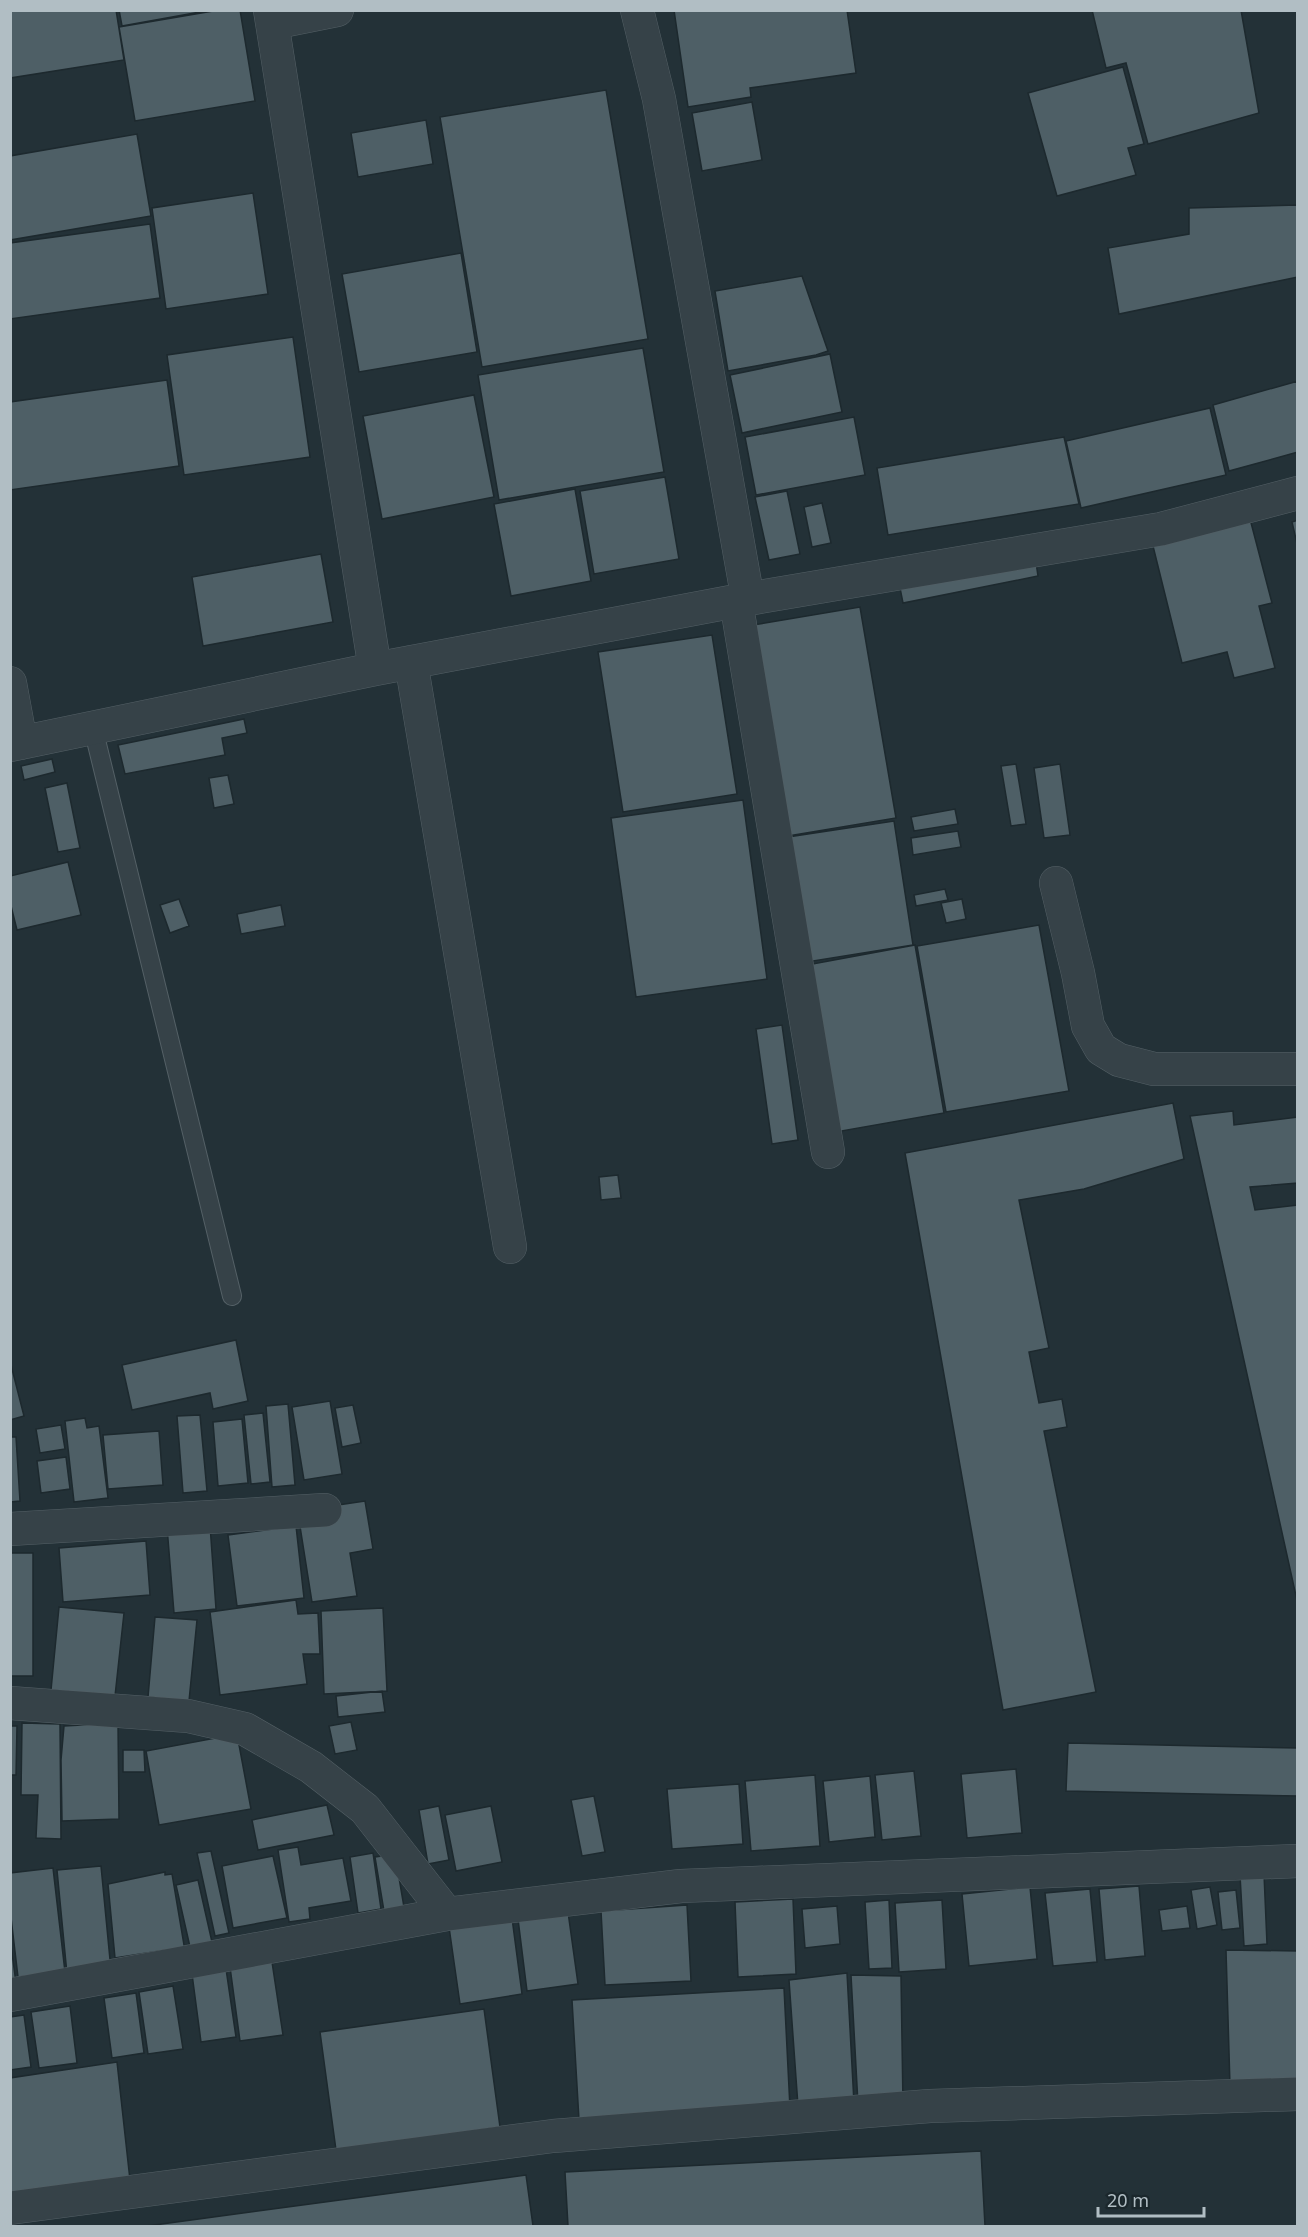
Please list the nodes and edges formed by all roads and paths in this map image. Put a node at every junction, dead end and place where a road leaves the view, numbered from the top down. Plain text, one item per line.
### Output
1 (337, 10) edge
2 (637, 10) edge
3 (271, 17) edge
4 (1298, 493) edge
5 (742, 600) junction
6 (411, 662) junction
7 (375, 669) junction
8 (10, 683) edge
9 (93, 728) junction
10 (16, 744) edge
11 (1056, 883) dead end
12 (1298, 1069) edge
13 (828, 1152) dead end
14 (510, 1247) dead end
15 (232, 1296) dead end
16 (325, 1510) dead end
17 (10, 1529) edge
18 (10, 1703) edge
19 (1298, 1861) edge
20 (447, 1914) junction
21 (10, 1995) edge
22 (1298, 2094) edge
23 (10, 2208) edge

1 - 3 street
2 - 5 street
3 - 7 street
4 - 5 street
5 - 6 street
5 - 13 street
6 - 7 street
6 - 14 street
7 - 9 street
8 - 10 street
9 - 10 street
9 - 15 lane
11 - 12 street
16 - 17 street
18 - 20 street
19 - 20 street
20 - 21 street
22 - 23 street

